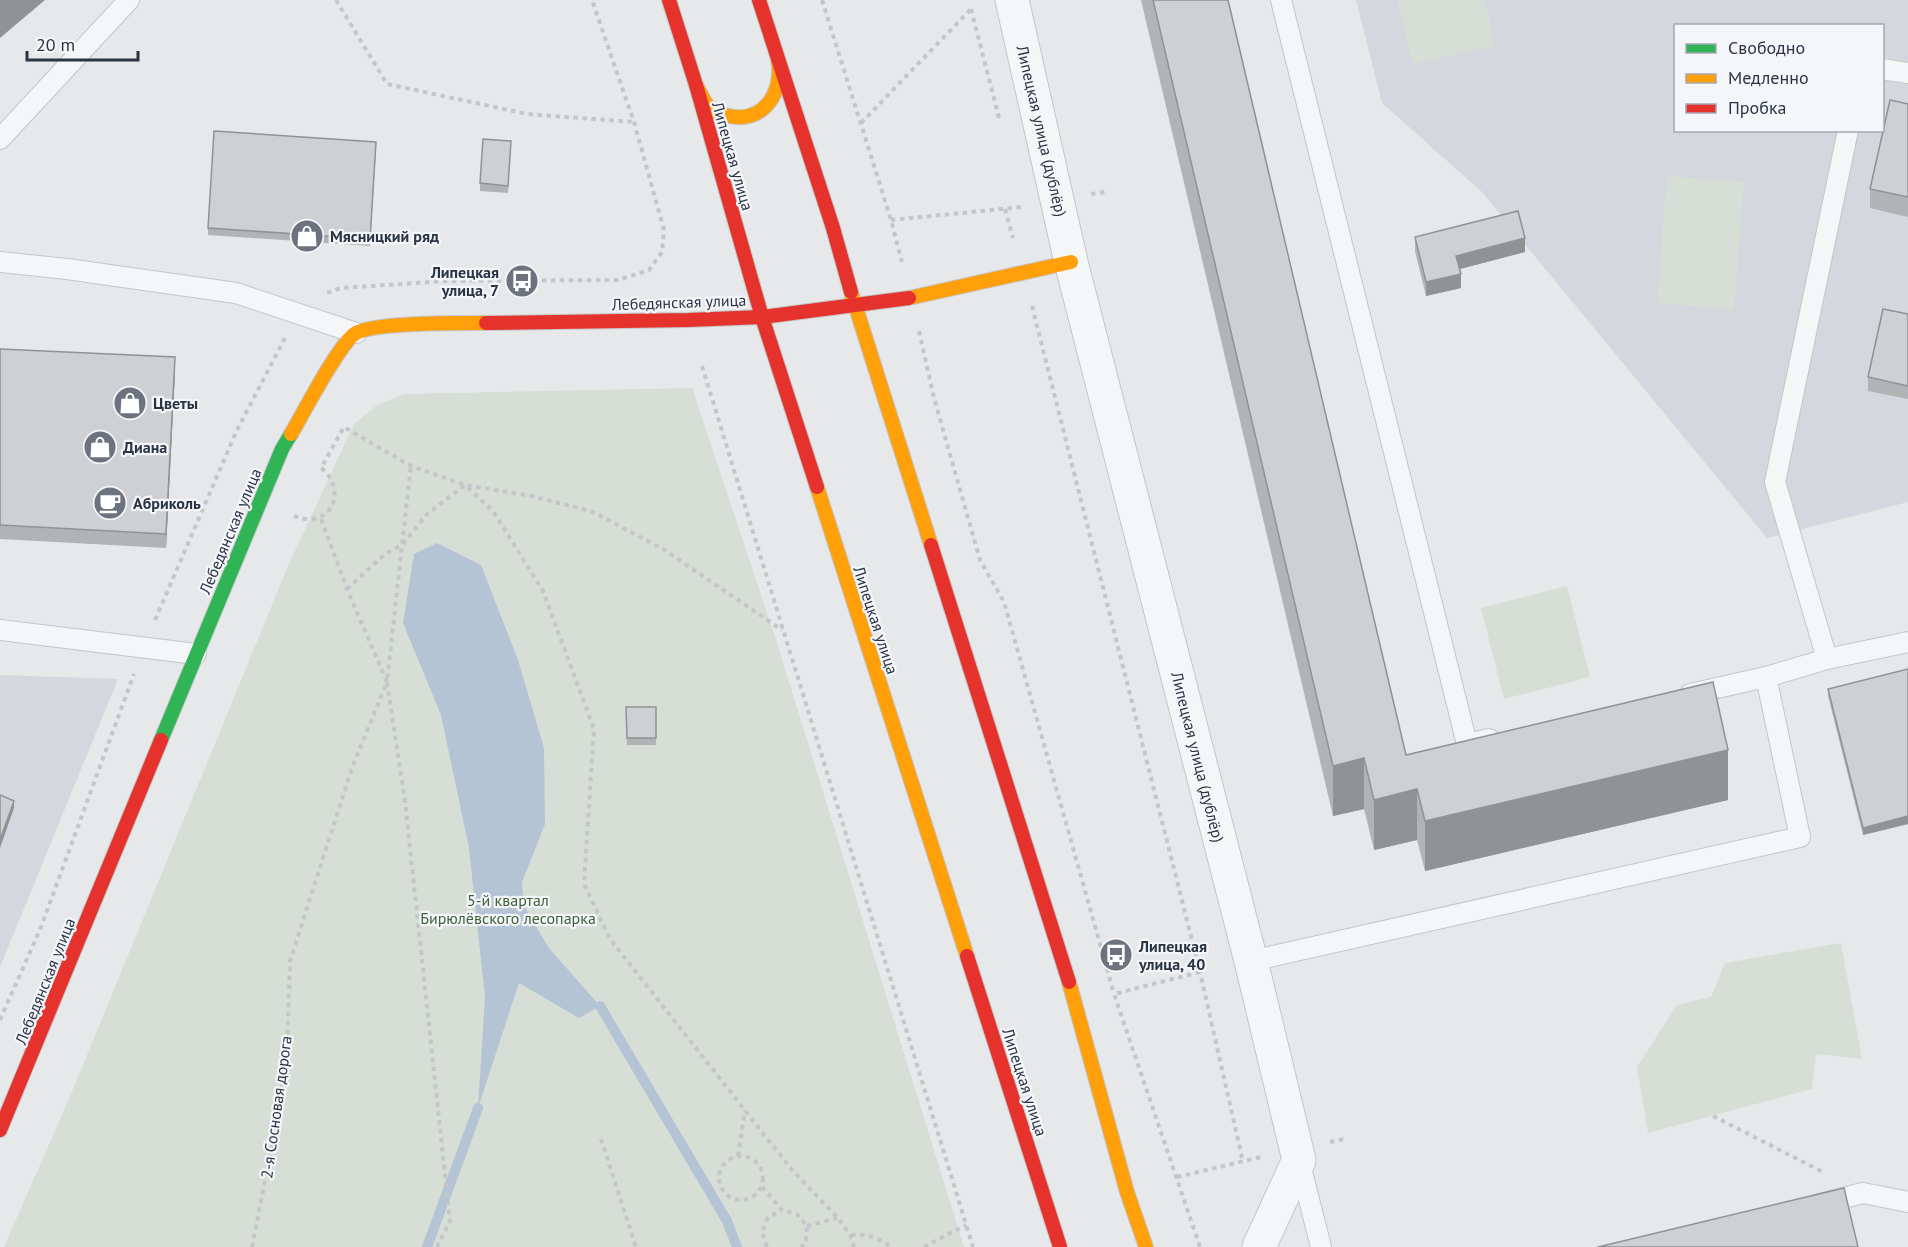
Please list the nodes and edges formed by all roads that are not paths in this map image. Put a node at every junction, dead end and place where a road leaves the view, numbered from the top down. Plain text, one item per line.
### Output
1 (129, 0) edge
2 (669, 0) edge
3 (759, 0) edge
4 (1012, 0) edge
5 (1281, 0) edge
6 (778, 60) junction
7 (1884, 69) edge
8 (1908, 73) edge
9 (696, 85) junction
10 (1848, 132) edge
11 (0, 139) edge
12 (0, 262) edge
13 (1071, 262) junction
14 (855, 306) junction
15 (762, 316) junction
16 (356, 333) junction
17 (0, 630) edge
18 (1908, 642) edge
19 (196, 654) junction
20 (1827, 659) junction
21 (1766, 677) junction
22 (1674, 698) edge
23 (1502, 736) edge
24 (1251, 961) junction
25 (0, 1077) edge
26 (22, 1079) junction
27 (0, 1130) edge
28 (1299, 1160) junction
29 (1908, 1202) edge
30 (1808, 1208) edge
31 (1060, 1247) edge
32 (1146, 1247) edge
33 (1260, 1247) edge
34 (1321, 1247) edge

1 - 11 lane
2 - 9 main road, Липецкая улица
3 - 6 main road
4 - 13 street, Липецкая улица (дублёр)
5 - 23 lane
6 - 9 main road
6 - 14 main road
7 - 8 lane
9 - 15 main road, Липецкая улица
10 - 20 lane
12 - 16 lane
13 - 14 main road
13 - 24 street, Липецкая улица (дублёр)
14 - 15 main road, Лебедянская улица
14 - 32 main road
15 - 16 main road, Лебедянская улица
15 - 31 main road, Липецкая улица
16 - 19 main road, Лебедянская улица
17 - 19 lane
18 - 20 lane
19 - 26 main road, Лебедянская улица
20 - 21 lane
21 - 22 lane
21 - 24 lane
24 - 28 street, Липецкая улица (дублёр)
25 - 26 lane
26 - 27 main road, Лебедянская улица
28 - 33 street
28 - 34 lane
29 - 30 lane

